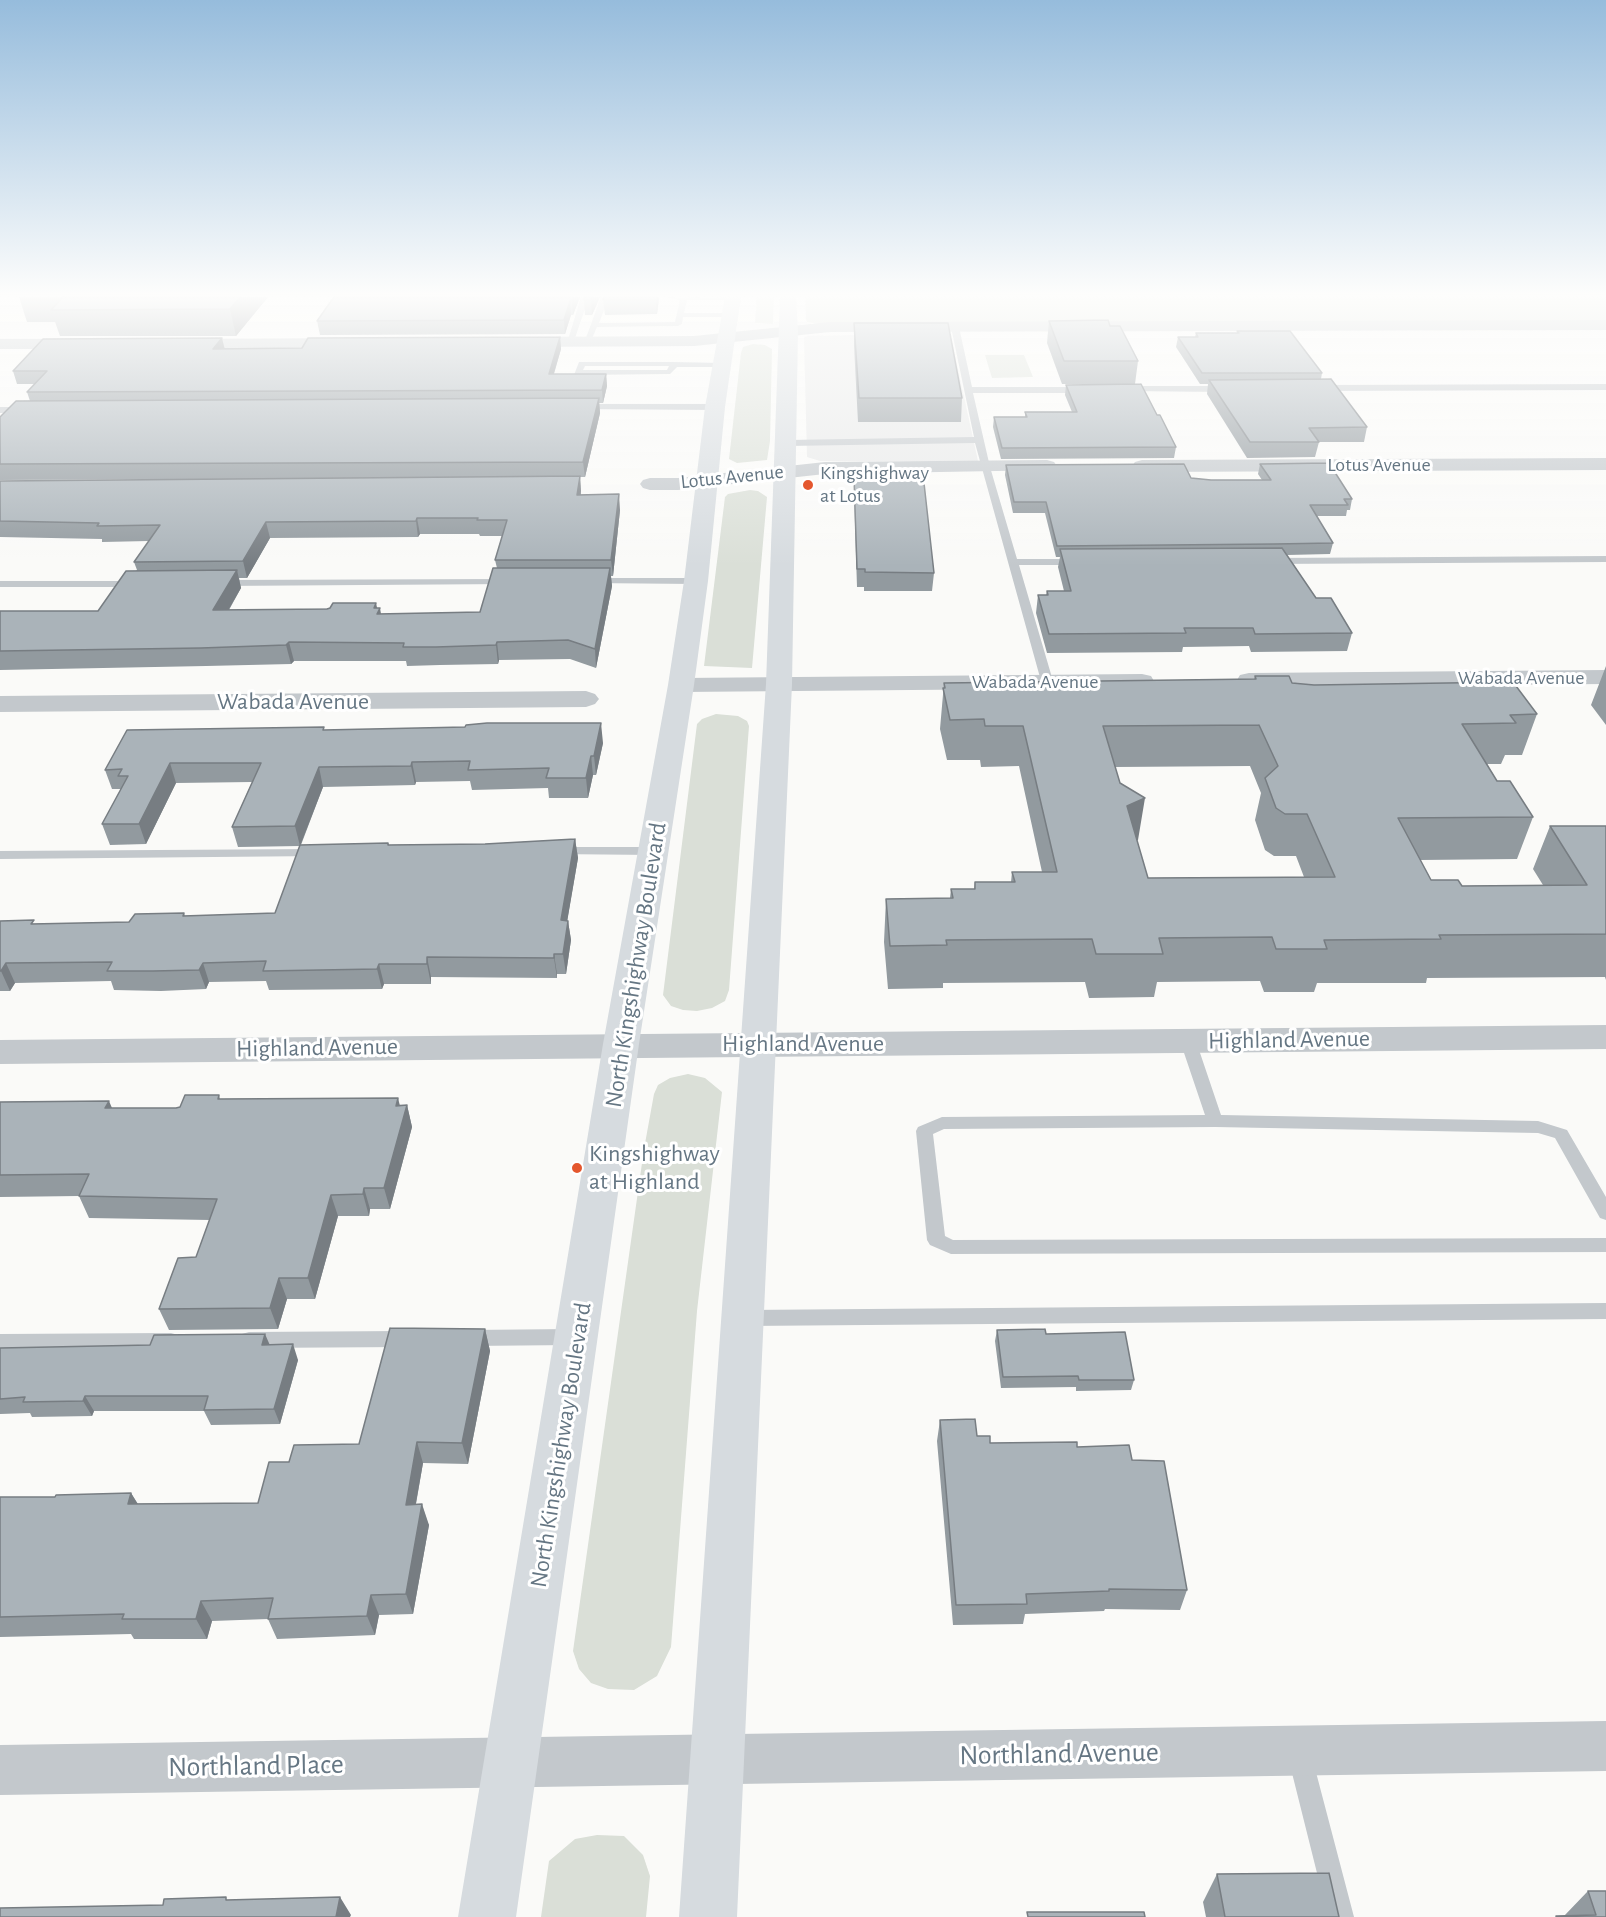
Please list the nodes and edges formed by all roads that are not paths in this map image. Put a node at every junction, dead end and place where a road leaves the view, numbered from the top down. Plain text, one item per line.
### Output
1 (718, 386) edge
2 (787, 386) edge
3 (967, 386) edge
4 (1606, 387) edge
5 (1311, 388) edge
6 (1240, 389) edge
7 (968, 390) junction
8 (1098, 390) edge
9 (1110, 390) edge
10 (569, 407) edge
11 (715, 407) junction
12 (0, 410) edge
13 (36, 410) edge
14 (979, 440) junction
15 (786, 457) junction
16 (1606, 464) edge
17 (1066, 466) edge
18 (1124, 466) edge
19 (985, 467) junction
20 (708, 480) junction
21 (650, 484) dead end
22 (1606, 559) edge
23 (1262, 561) edge
24 (1012, 562) junction
25 (1095, 562) edge
26 (578, 581) edge
27 (696, 581) junction
28 (519, 582) edge
29 (212, 583) edge
30 (142, 584) edge
31 (0, 585) edge
32 (1606, 677) edge
33 (1225, 680) edge
34 (1047, 681) junction
35 (1166, 681) edge
36 (779, 684) junction
37 (681, 685) junction
38 (586, 699) dead end
39 (0, 704) edge
40 (655, 851) junction
41 (536, 852) edge
42 (333, 853) edge
43 (0, 855) edge
44 (1606, 1037) edge
45 (1188, 1041) junction
46 (621, 1044) junction
47 (757, 1045) junction
48 (0, 1052) edge
49 (1215, 1121) junction
50 (1606, 1213) edge
51 (1606, 1245) edge
52 (1606, 1311) edge
53 (742, 1318) junction
54 (578, 1337) junction
55 (424, 1338) edge
56 (448, 1338) edge
57 (236, 1340) edge
58 (189, 1341) edge
59 (0, 1342) edge
60 (1606, 1746) edge
61 (1299, 1751) junction
62 (717, 1759) junction
63 (511, 1761) junction
64 (0, 1770) edge
65 (487, 1917) edge
66 (708, 1917) edge
67 (1341, 1917) edge

1 - 11 main road, North Kingshighway Boulevard
2 - 15 main road
3 - 7 lane
4 - 5 lane
6 - 9 lane
7 - 8 lane
7 - 14 lane
10 - 11 lane
11 - 20 main road, North Kingshighway Boulevard
12 - 13 lane
14 - 15 lane
14 - 19 lane
15 - 19 street, Lotus Avenue
15 - 20 street, Lotus Avenue
15 - 36 main road
16 - 18 street, Lotus Avenue
17 - 19 street, Lotus Avenue
19 - 24 lane
20 - 21 street, Lotus Avenue
20 - 27 main road, North Kingshighway Boulevard
22 - 23 lane
24 - 25 lane
24 - 34 lane
26 - 27 lane
27 - 37 main road, North Kingshighway Boulevard
28 - 29 lane
30 - 31 lane
32 - 33 street, Wabada Avenue
34 - 35 street, Wabada Avenue
34 - 36 street, Wabada Avenue
36 - 37 street, Wabada Avenue
36 - 47 main road
37 - 40 main road, North Kingshighway Boulevard
38 - 39 street, Wabada Avenue
40 - 41 lane
40 - 46 main road, North Kingshighway Boulevard
42 - 43 lane
44 - 45 street, Highland Avenue
45 - 47 street, Highland Avenue
45 - 49 lane
46 - 47 street, Highland Avenue
46 - 48 street, Highland Avenue
46 - 54 main road, North Kingshighway Boulevard
47 - 53 main road
49 - 50 lane
49 - 51 lane
52 - 53 lane
53 - 62 main road
54 - 56 lane
54 - 63 main road, North Kingshighway Boulevard
55 - 57 lane
58 - 59 lane
60 - 61 street, Northland Avenue
61 - 62 street, Northland Avenue
61 - 67 lane
62 - 63 street, Northland Avenue
62 - 66 main road
63 - 64 street, Northland Place
63 - 65 main road, North Kingshighway Boulevard

